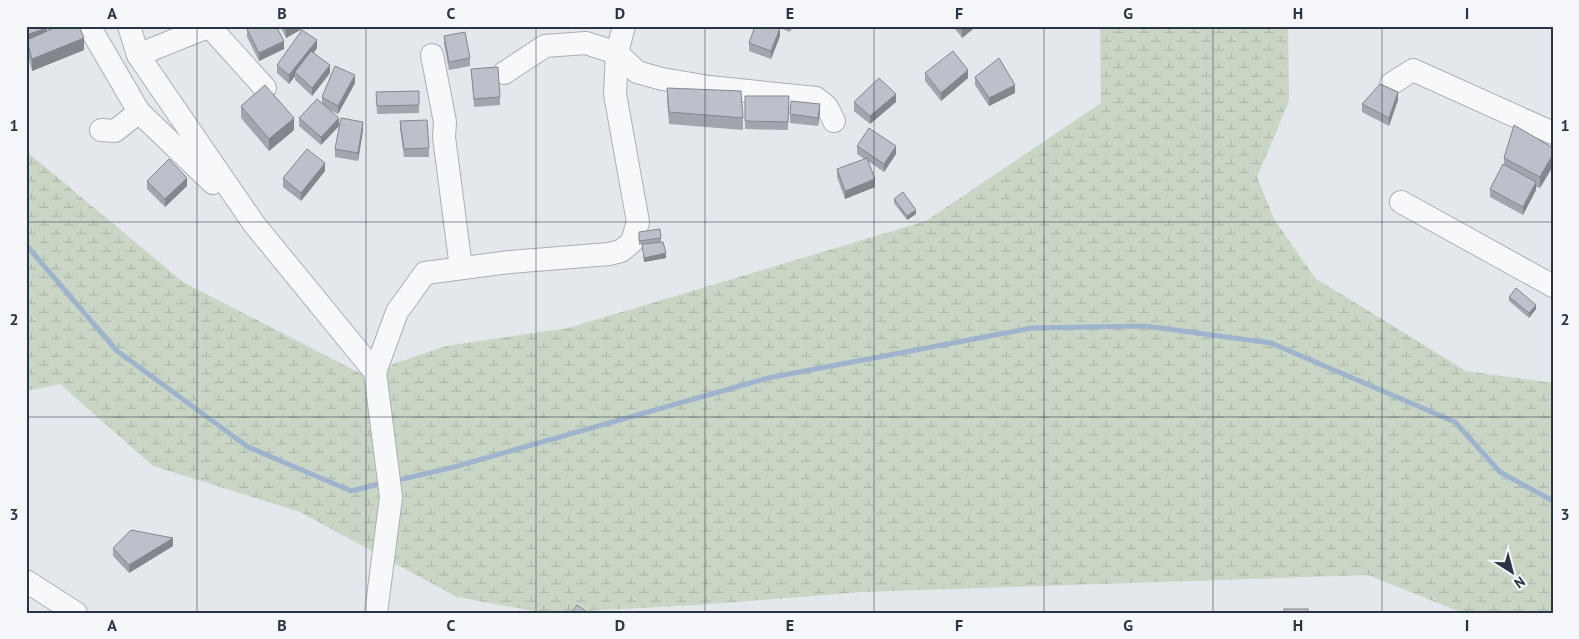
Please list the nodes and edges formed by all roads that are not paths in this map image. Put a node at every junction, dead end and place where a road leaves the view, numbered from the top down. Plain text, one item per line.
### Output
1 (89, 26) edge
2 (129, 26) edge
3 (210, 26) edge
4 (624, 26) edge
5 (617, 53) junction
6 (138, 55) junction
7 (432, 55) dead end
8 (504, 73) dead end
9 (1392, 84) dead end
10 (265, 88) edge
11 (139, 112) junction
12 (834, 122) dead end
13 (101, 130) dead end
14 (1553, 133) edge
15 (1401, 202) dead end
16 (254, 224) junction
17 (461, 268) junction
18 (1553, 286) edge
19 (375, 372) junction
20 (26, 581) edge
21 (76, 613) edge
22 (376, 613) edge

1 - 11 street
2 - 6 street
3 - 6 street
3 - 10 street
4 - 5 street
5 - 8 street
5 - 12 street
5 - 17 street
6 - 16 street
7 - 17 street
9 - 14 street
11 - 13 street
11 - 16 street
15 - 18 street
16 - 19 street
17 - 19 street
19 - 22 street
20 - 21 street

